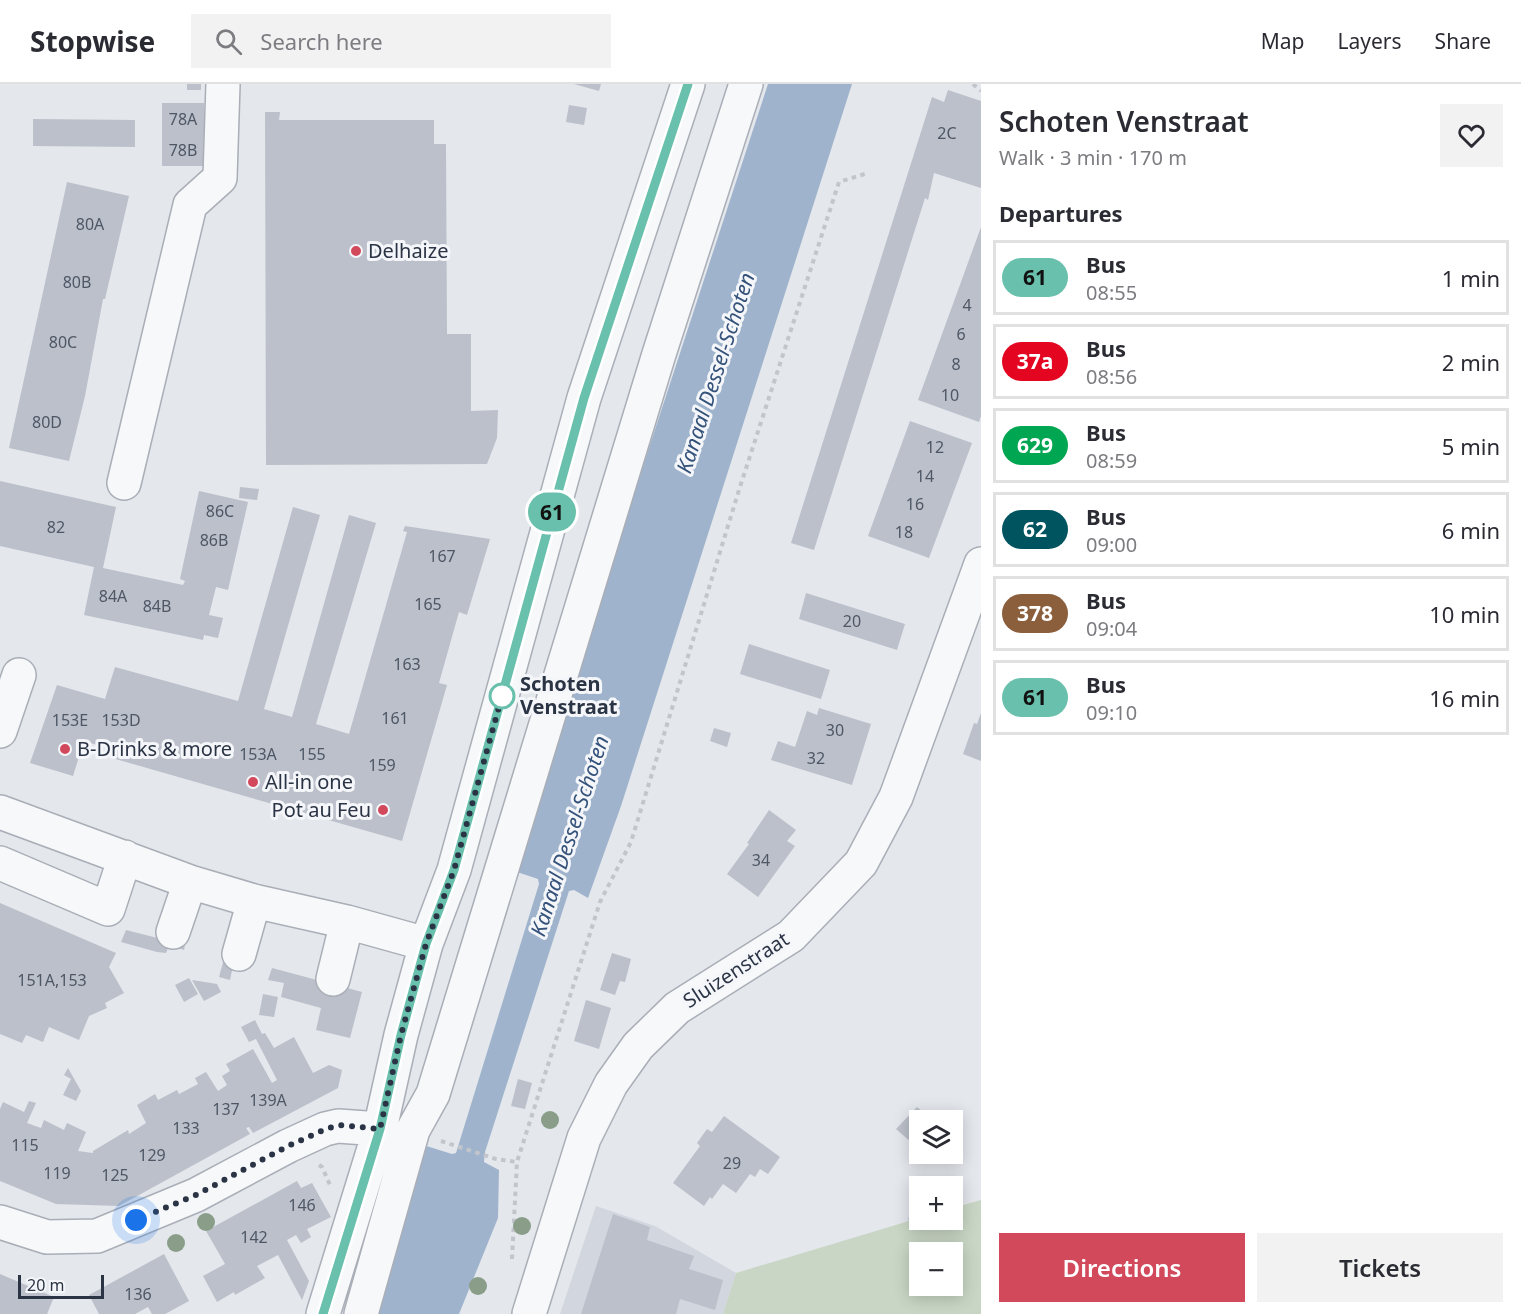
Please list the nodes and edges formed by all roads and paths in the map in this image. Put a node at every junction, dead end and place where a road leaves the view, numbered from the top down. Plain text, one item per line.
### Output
1 (223, 84) edge
2 (688, 84) edge
3 (746, 84) edge
4 (973, 84) edge
5 (981, 91) edge
6 (868, 173) dead end
7 (124, 483) dead end
8 (981, 564) edge
9 (19, 675) dead end
10 (0, 731) edge
11 (0, 812) edge
12 (125, 857) junction
13 (0, 863) edge
14 (190, 882) junction
15 (254, 901) junction
16 (347, 922) junction
17 (173, 932) dead end
18 (426, 944) junction
19 (239, 954) dead end
20 (333, 979) dead end
21 (380, 1129) junction
22 (446, 1143) dead end
23 (288, 1146) junction
24 (517, 1162) junction
25 (331, 1187) dead end
26 (0, 1222) edge
27 (510, 1269) dead end
28 (323, 1314) edge
29 (361, 1314) edge
30 (529, 1314) edge

1 - 7 street
2 - 18 street
3 - 29 street
4 - 5 path
6 - 24 path
8 - 30 street, Sluizenstraat
9 - 10 street
11 - 12 street
12 - 13 street
12 - 14 street
14 - 15 street
14 - 17 street
15 - 16 street
15 - 19 street
16 - 18 street
16 - 20 street
18 - 21 street
21 - 23 street
21 - 28 street
22 - 24 path
23 - 25 path
23 - 26 street
24 - 27 path

